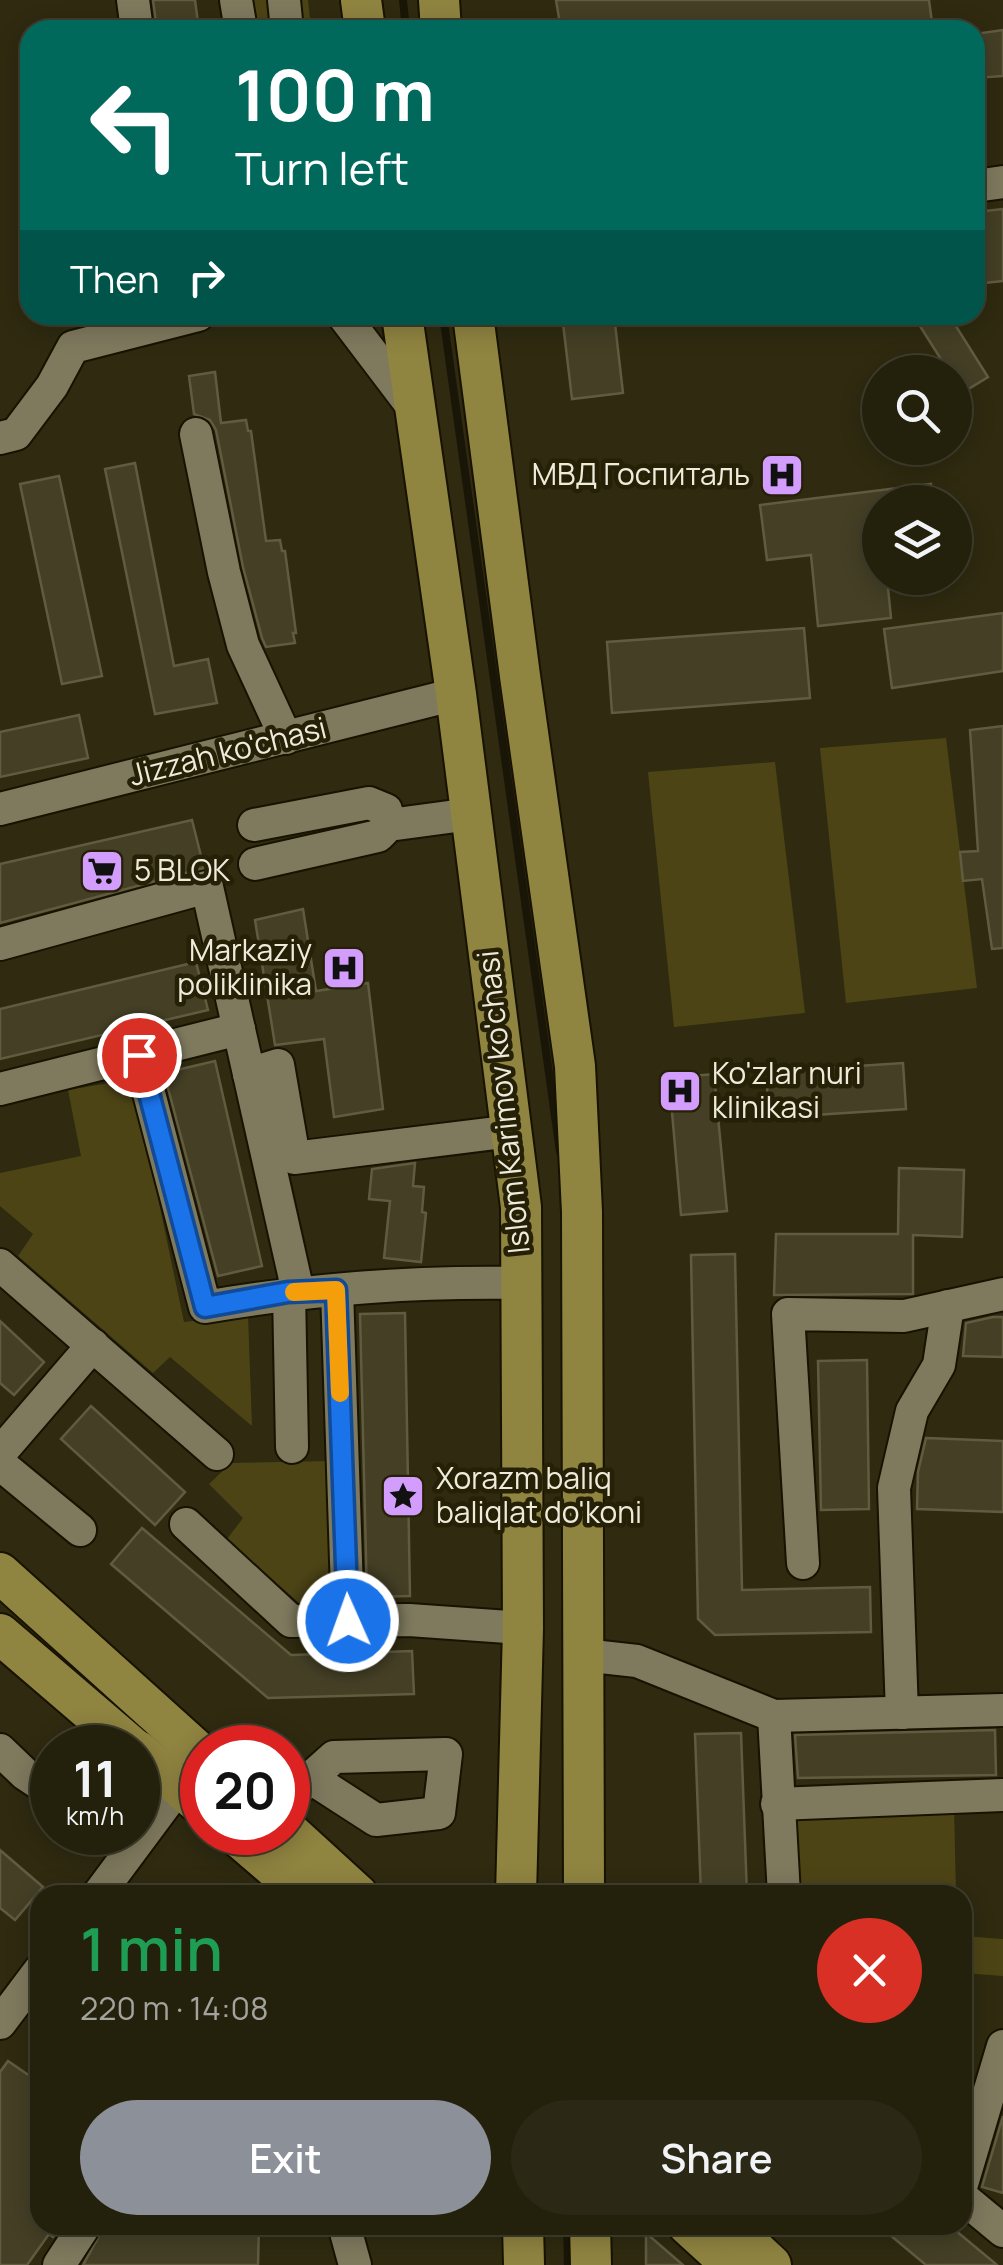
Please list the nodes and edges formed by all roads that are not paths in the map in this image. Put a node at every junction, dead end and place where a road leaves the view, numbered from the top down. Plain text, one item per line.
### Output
1 (159, 325) edge
2 (351, 325) edge
3 (403, 325) edge
4 (474, 325) edge
5 (416, 410) junction
6 (196, 434) dead end
7 (0, 438) edge
8 (456, 694) junction
9 (286, 738) junction
10 (0, 809) edge
11 (471, 814) junction
12 (254, 824) dead end
13 (389, 825) junction
14 (255, 864) dead end
15 (0, 944) edge
16 (239, 1029) junction
17 (139, 1055) junction
18 (249, 1074) junction
19 (0, 1089) edge
20 (512, 1131) junction
21 (0, 1265) edge
22 (522, 1283) junction
23 (336, 1290) junction
24 (293, 1292) junction
25 (1003, 1294) edge
26 (948, 1306) junction
27 (92, 1345) junction
28 (292, 1447) dead end
29 (0, 1453) edge
30 (218, 1454) dead end
31 (0, 1464) edge
32 (186, 1524) dead end
33 (80, 1530) dead end
34 (803, 1563) dead end
35 (0, 1573) edge
36 (348, 1621) junction
37 (523, 1628) junction
38 (5, 1650) edge
39 (584, 1655) junction
40 (1003, 1710) edge
41 (902, 1713) junction
42 (774, 1716) junction
43 (103, 1725) edge
44 (0, 1750) edge
45 (180, 1766) edge
46 (30, 1777) edge
47 (180, 1796) edge
48 (1003, 1796) edge
49 (777, 1804) junction
50 (160, 1814) edge
51 (310, 1852) edge
52 (124, 1855) edge
53 (260, 1855) edge
54 (104, 1885) edge
55 (294, 1885) edge
56 (347, 1885) edge
57 (516, 1885) edge
58 (584, 1885) edge
59 (783, 1885) edge
60 (30, 1983) edge
61 (0, 2023) edge
62 (1003, 2046) edge
63 (972, 2150) edge
64 (972, 2206) edge
65 (1003, 2231) edge
66 (78, 2235) edge
67 (347, 2235) edge
68 (523, 2235) edge
69 (590, 2235) edge
70 (699, 2235) edge
71 (739, 2235) edge
72 (59, 2265) edge
73 (356, 2265) edge
74 (524, 2265) edge
75 (591, 2265) edge
76 (732, 2265) edge
77 (771, 2265) edge

1 - 7 street
2 - 5 street
3 - 5 main road, Islom Karimov ko'chasi
4 - 39 main road, Islom Karimov ko'chasi
5 - 8 main road, Islom Karimov ko'chasi
6 - 9 street
8 - 9 street, Jizzah ko'chasi
8 - 11 main road, Islom Karimov ko'chasi
9 - 10 street, Jizzah ko'chasi
11 - 13 street
11 - 20 main road, Islom Karimov ko'chasi
12 - 13 street
13 - 14 street
15 - 16 street
16 - 17 street
16 - 18 street
17 - 19 street
17 - 24 street
18 - 20 street
18 - 24 street
20 - 22 main road, Islom Karimov ko'chasi
21 - 27 street
22 - 23 street
22 - 37 main road, Islom Karimov ko'chasi
23 - 24 street
23 - 36 street
24 - 28 street
25 - 26 street
26 - 34 street
26 - 41 street
27 - 29 street
27 - 30 street
31 - 33 street
32 - 36 street
35 - 45 main road
36 - 37 street
37 - 57 main road, Islom Karimov ko'chasi
38 - 43 main road
39 - 42 street
39 - 58 main road, Islom Karimov ko'chasi
40 - 41 street
41 - 42 street
42 - 49 street
44 - 46 street
47 - 50 street
48 - 49 street
49 - 59 street
51 - 56 main road
52 - 54 street
53 - 55 main road
60 - 61 street
62 - 63 street
64 - 65 street
66 - 72 street
67 - 73 street
68 - 74 main road
69 - 75 main road
70 - 76 main road
71 - 77 main road

